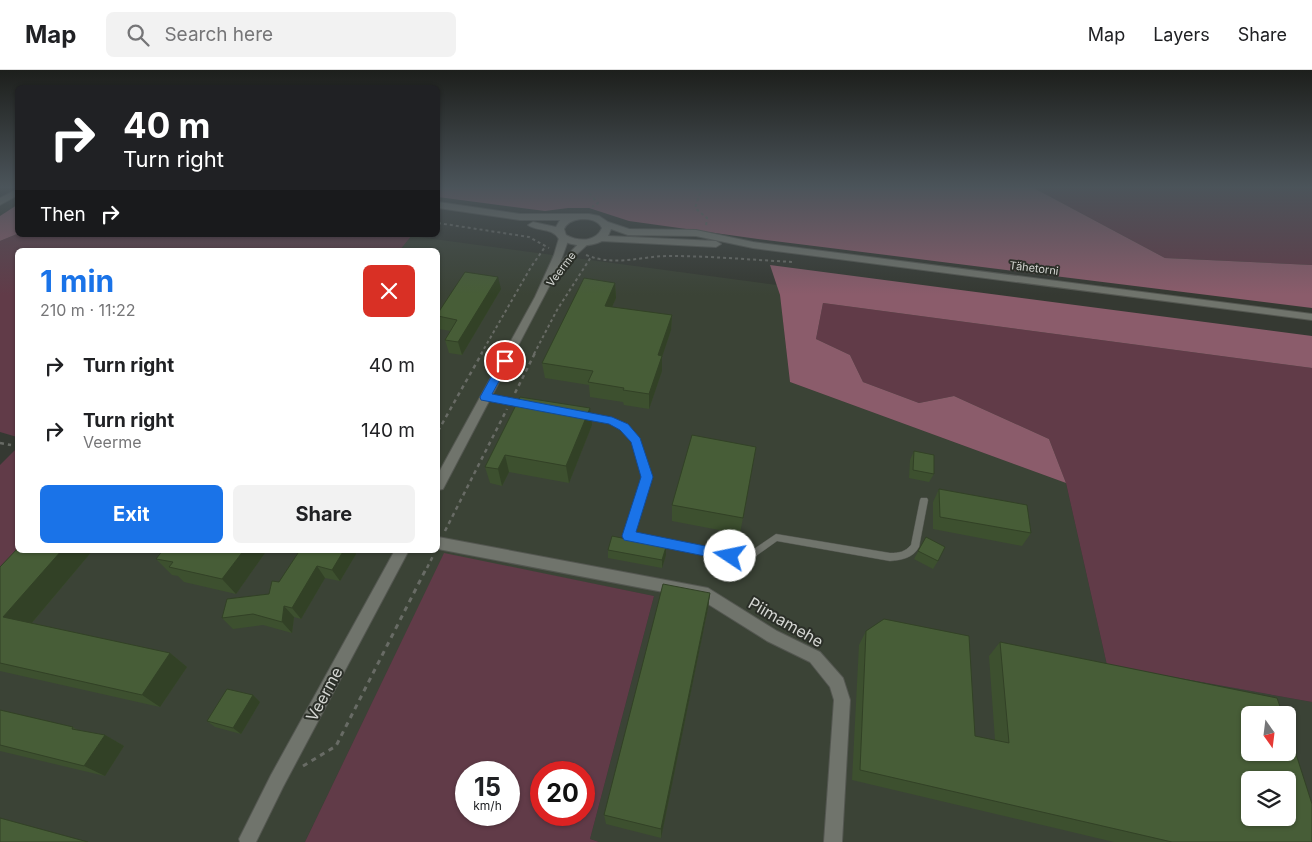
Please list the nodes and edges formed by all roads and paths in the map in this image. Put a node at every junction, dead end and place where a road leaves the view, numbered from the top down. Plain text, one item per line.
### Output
1 (440, 223) edge
2 (517, 223) edge
3 (564, 223) edge
4 (706, 223) edge
5 (606, 224) joint
6 (705, 232) dead end
7 (562, 236) junction
8 (599, 238) junction
9 (585, 242) junction
10 (753, 245) junction
11 (546, 247) junction
12 (561, 250) junction
13 (574, 251) junction
14 (799, 262) dead end
15 (540, 297) junction
16 (1312, 317) edge
17 (485, 397) junction
18 (539, 406) edge
19 (575, 414) edge
20 (440, 427) edge
21 (0, 442) edge
22 (11, 445) dead end
23 (440, 480) edge
24 (924, 500) dead end
25 (440, 543) edge
26 (400, 553) edge
27 (434, 553) edge
28 (302, 766) dead end
29 (248, 839) dead end
30 (833, 842) edge

1 - 11 path
2 - 7 street
3 - 7 street
4 - 6 path
5 - 8 street
5 - 10 street, Tähetorni
7 - 9 street
7 - 12 street, Veerme
8 - 9 street, Tähetorni
8 - 10 street, Tähetorni
9 - 13 street, Veerme
10 - 16 street, Tähetorni
11 - 12 path
11 - 20 path
12 - 15 street, Veerme
13 - 14 path
13 - 15 street, Veerme
15 - 17 street, Veerme
17 - 18 lane
17 - 23 street, Veerme
19 - 24 lane
21 - 22 path
25 - 30 street, Piimamehe
26 - 29 street, Veerme
27 - 28 path

